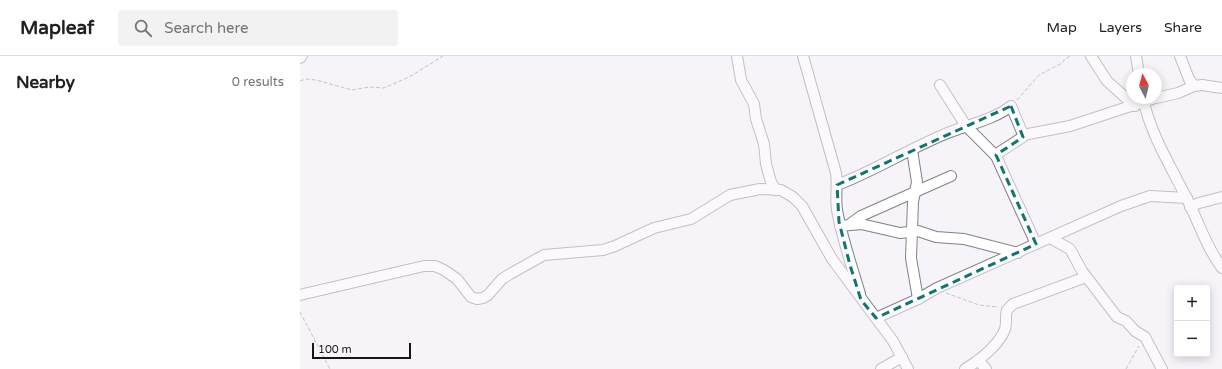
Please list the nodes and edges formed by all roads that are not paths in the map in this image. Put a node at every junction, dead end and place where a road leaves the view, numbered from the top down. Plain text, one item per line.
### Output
1 (737, 56) edge
2 (803, 56) edge
3 (1091, 56) edge
4 (1136, 56) edge
5 (1180, 56) edge
6 (1138, 68) edge
7 (940, 85) dead end
8 (1194, 86) junction
9 (1222, 88) edge
10 (1126, 93) edge
11 (1162, 97) edge
12 (1134, 104) edge
13 (1141, 104) edge
14 (966, 126) junction
15 (1023, 135) junction
16 (912, 150) junction
17 (995, 155) junction
18 (951, 176) dead end
19 (837, 185) junction
20 (776, 190) junction
21 (916, 191) junction
22 (1222, 197) edge
23 (1189, 203) junction
24 (845, 225) junction
25 (912, 233) junction
26 (1050, 238) junction
27 (1036, 244) junction
28 (1018, 253) junction
29 (1222, 268) edge
30 (1086, 277) junction
31 (300, 295) edge
32 (918, 299) junction
33 (861, 300) junction
34 (876, 318) junction
35 (902, 357) junction
36 (978, 360) junction
37 (881, 369) edge
38 (908, 369) edge
39 (965, 369) edge
40 (986, 369) edge
41 (1162, 369) edge

1 - 20 street
2 - 19 street
3 - 10 street
4 - 6 street
5 - 8 street
7 - 14 street
8 - 9 street
8 - 11 street
12 - 15 street
13 - 23 street
14 - 15 street
14 - 16 street
14 - 17 street
15 - 17 street
16 - 19 street
16 - 21 street
17 - 27 street
18 - 21 street
19 - 24 street
20 - 31 street
20 - 33 street
21 - 24 street
21 - 25 street
22 - 23 street
23 - 26 street
23 - 29 street
24 - 25 street
24 - 33 street
25 - 28 street
25 - 32 street
26 - 27 street
26 - 30 street
27 - 28 street
28 - 32 street
30 - 36 street
30 - 41 street
32 - 34 street
33 - 34 street
34 - 35 street
35 - 37 street
35 - 38 street
36 - 39 street
36 - 40 street

